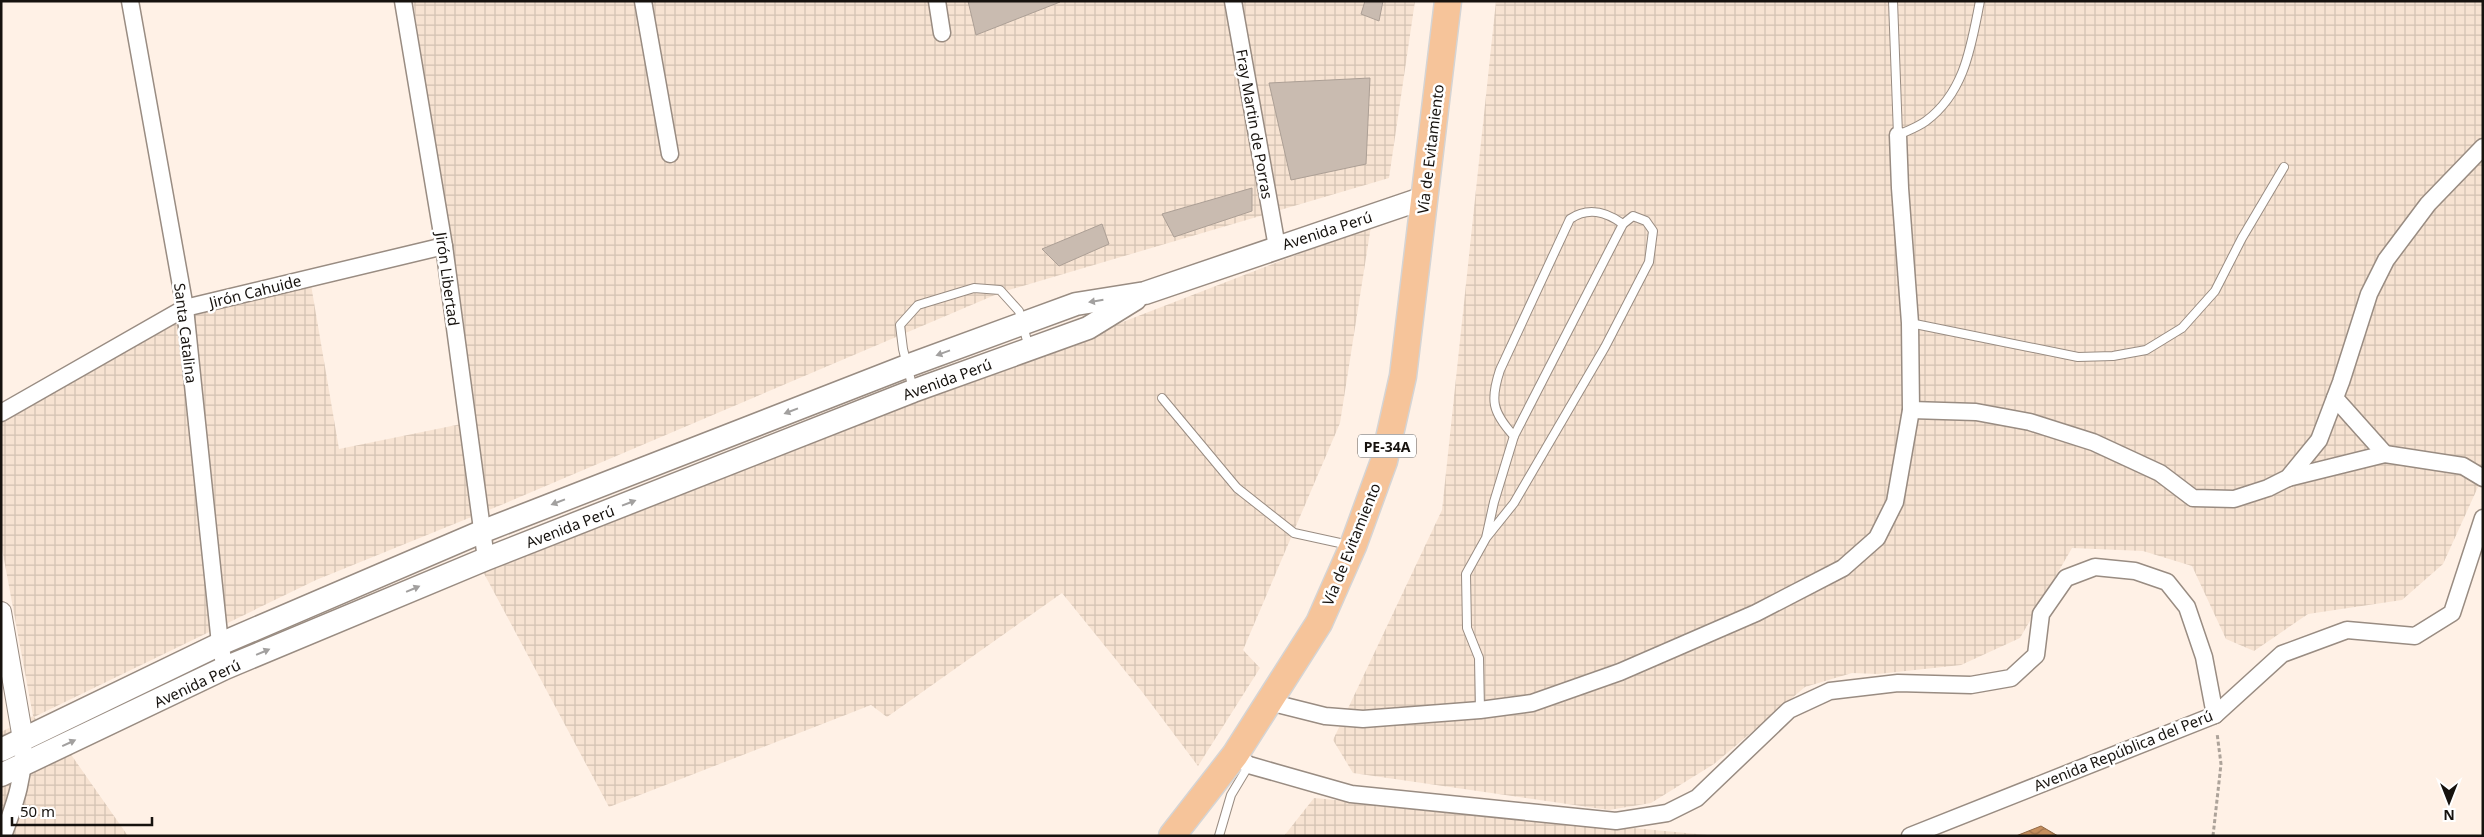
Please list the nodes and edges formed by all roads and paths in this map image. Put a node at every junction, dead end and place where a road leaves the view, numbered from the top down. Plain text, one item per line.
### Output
1 (130, 1) edge
2 (403, 1) edge
3 (643, 1) edge
4 (937, 1) edge
5 (1233, 1) edge
6 (1448, 1) edge
7 (1893, 1) edge
8 (1980, 1) edge
9 (942, 32) dead end
10 (1898, 135) junction
11 (2483, 147) edge
12 (670, 154) dead end
13 (2284, 167) dead end
14 (1424, 198) junction
15 (1623, 224) junction
16 (444, 246) junction
17 (1277, 247) junction
18 (1144, 293) junction
19 (185, 308) junction
20 (1910, 323) junction
21 (1024, 324) junction
22 (1029, 350) junction
23 (907, 366) junction
24 (913, 391) junction
25 (1162, 398) dead end
26 (2335, 398) junction
27 (1911, 410) junction
28 (1, 413) edge
29 (1514, 436) junction
30 (2385, 454) junction
31 (2288, 478) junction
32 (2483, 478) edge
33 (2483, 518) edge
34 (481, 532) junction
35 (1486, 538) junction
36 (1353, 546) junction
37 (486, 559) junction
38 (1, 612) edge
39 (220, 644) junction
40 (225, 668) junction
41 (1269, 702) junction
42 (1480, 710) junction
43 (2214, 714) junction
44 (23, 739) junction
45 (1, 750) edge
46 (1242, 760) junction
47 (24, 764) junction
48 (1, 775) edge
49 (3, 836) edge
50 (1172, 836) edge
51 (1218, 836) edge
52 (1910, 836) edge
53 (2213, 836) edge

1 - 19 street, Santa Catalina
2 - 16 street, Jirón Libertad
3 - 12 street
4 - 9 street
5 - 17 street, Fray Martin de Porras
6 - 14 highway, Vía de Evitamiento / PE-34A
7 - 10 lane
8 - 10 lane
10 - 20 street
11 - 26 street
13 - 20 lane
14 - 17 main road, Avenida Perú
14 - 36 highway, Vía de Evitamiento / PE-34A
15 - 29 lane
15 - 29 lane
15 - 35 lane
16 - 19 street, Jirón Cahuide
16 - 34 street, Jirón Libertad
17 - 18 main road, Avenida Perú
18 -> 21 main road, Avenida Perú
18 - 22 main road, Avenida Perú
19 - 28 street, Jirón Cahuide
19 - 39 street, Santa Catalina
20 - 27 street
21 - 22 lane
21 -> 23 main road, Avenida Perú
21 - 23 lane
22 - 24 main road, Avenida Perú
23 - 24 lane
23 -> 34 main road, Avenida Perú
37 -> 24 main road, Avenida Perú
25 - 36 lane
26 - 30 street
26 - 31 street
27 - 31 street
27 - 42 street
29 - 35 lane
30 - 31 street
30 - 32 street
33 - 43 street, Avenida República del Perú
34 - 37 street, Jirón Libertad
34 - 39 main road, Avenida Perú
35 - 42 lane
36 - 41 highway, Vía de Evitamiento / PE-34A
40 -> 37 main road, Avenida Perú
38 - 44 street
39 - 40 street, Santa Catalina
39 - 44 main road, Avenida Perú
47 -> 40 main road, Avenida Perú
41 - 42 street
41 - 46 highway, Vía de Evitamiento / PE-34A
43 - 46 street
43 - 52 street, Avenida República del Perú
43 - 53 path
44 - 45 main road, Avenida Perú
44 - 47 street
46 - 50 highway, Vía de Evitamiento / PE-34A
46 - 51 lane
47 - 48 main road, Avenida Perú
47 - 49 street

